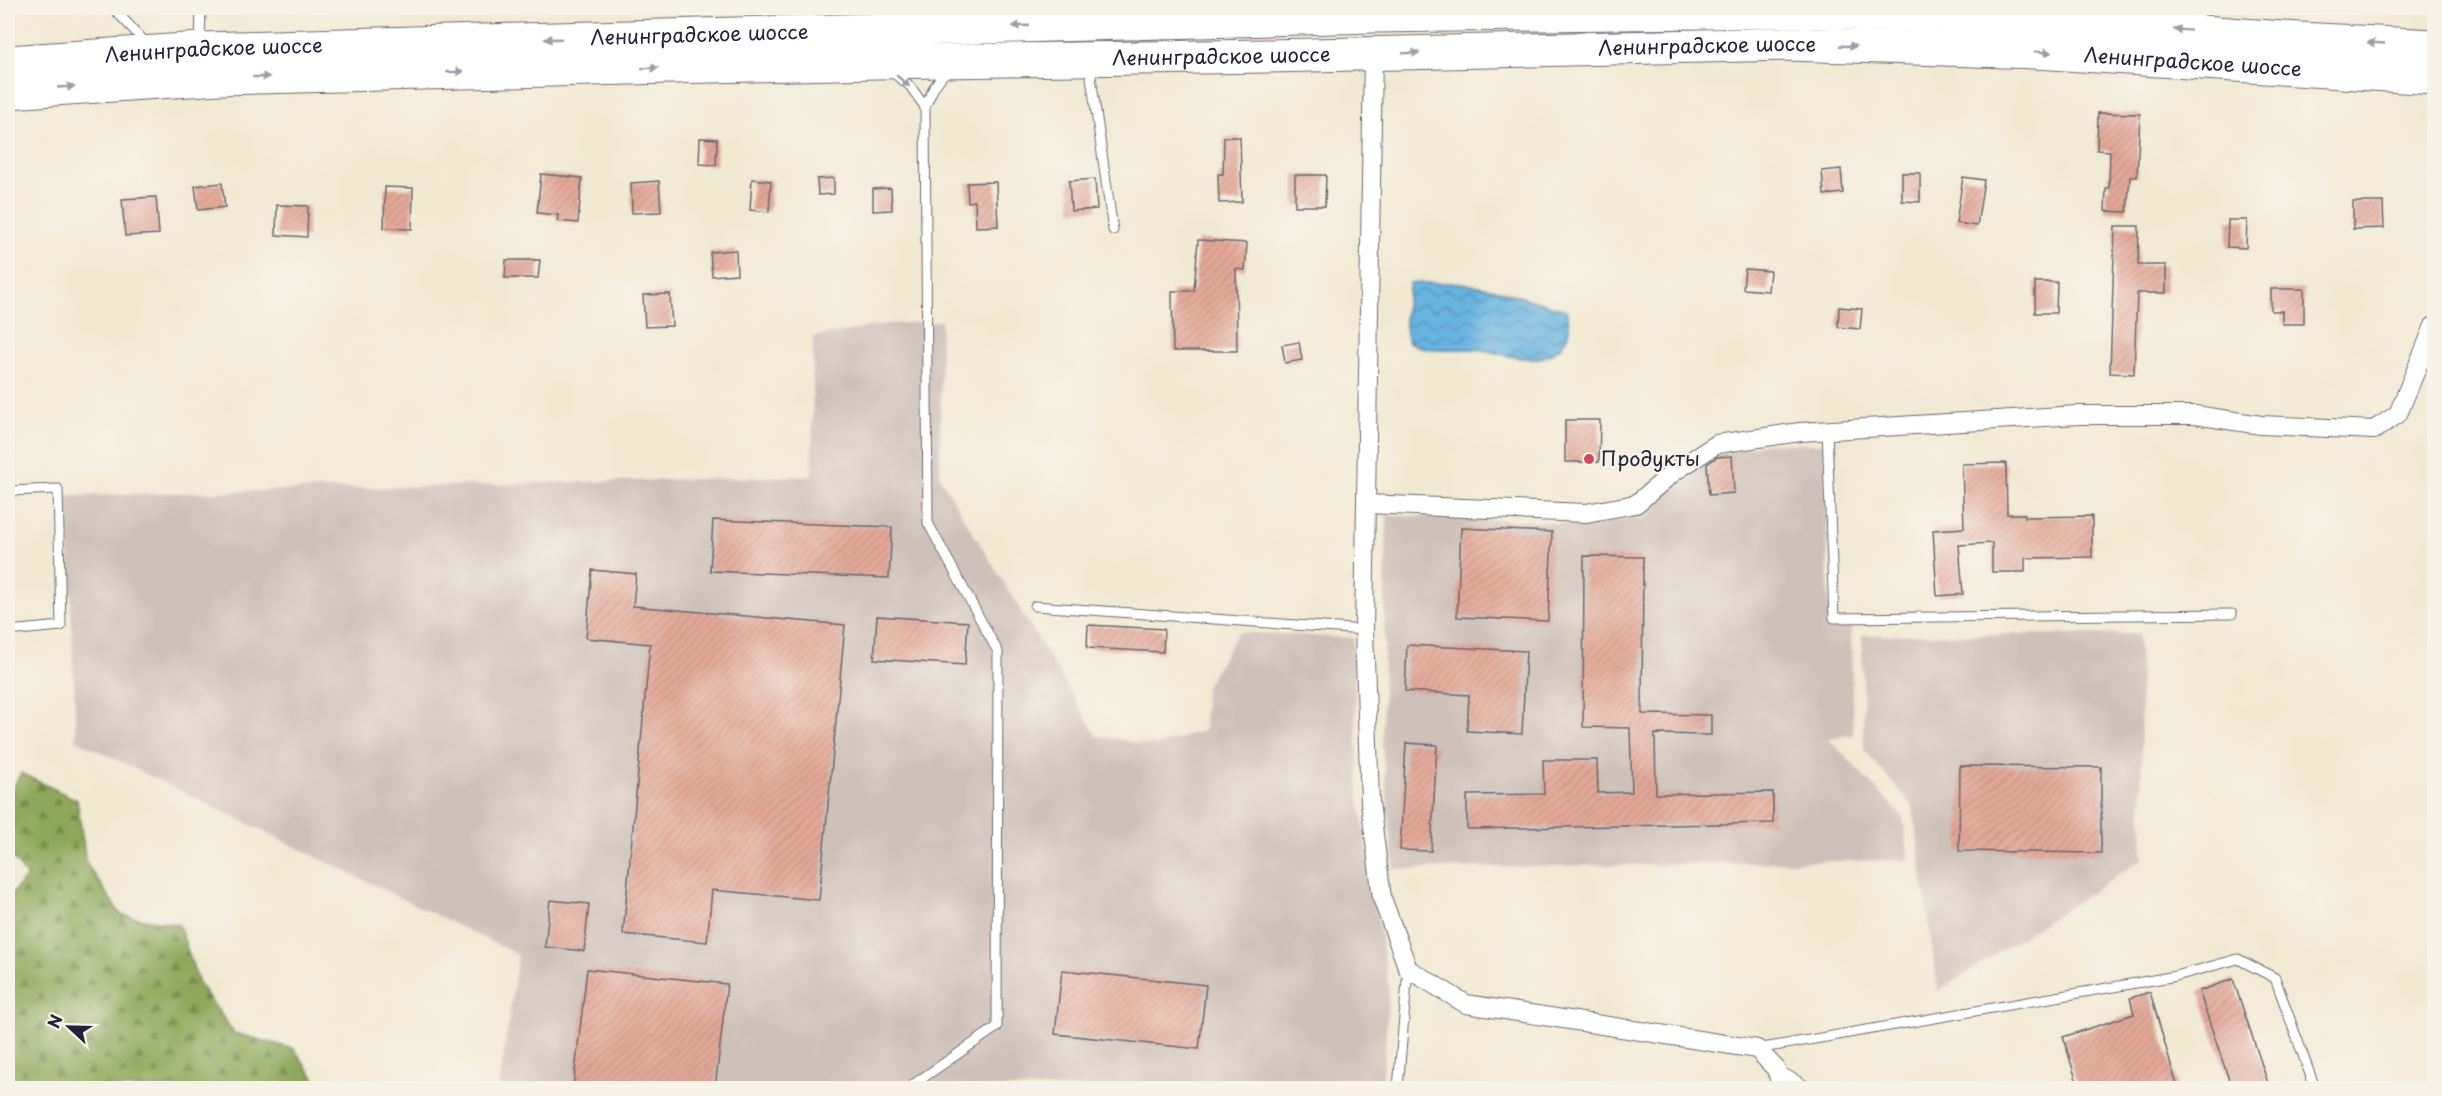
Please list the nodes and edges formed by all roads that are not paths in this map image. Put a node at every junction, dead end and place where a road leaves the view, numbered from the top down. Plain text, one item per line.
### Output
1 (113, 8) edge
2 (201, 8) edge
3 (1790, 9) edge
4 (2434, 46) edge
5 (200, 49) junction
6 (154, 51) junction
7 (1373, 54) junction
8 (1088, 59) junction
9 (956, 61) junction
10 (8, 62) edge
11 (876, 62) junction
12 (2434, 78) edge
13 (8, 92) edge
14 (925, 107) junction
15 (1113, 230) dead end
16 (2434, 326) edge
17 (1827, 430) junction
18 (8, 491) edge
19 (1366, 504) junction
20 (1035, 606) dead end
21 (2232, 614) dead end
22 (1364, 630) junction
23 (8, 631) edge
24 (1408, 969) junction
25 (1757, 1049) junction
26 (1776, 1069) junction
27 (908, 1089) edge
28 (1398, 1089) edge
29 (1782, 1089) edge
30 (1810, 1089) edge
31 (2315, 1089) edge

1 - 6 lane
2 - 5 lane
4 -> 3 highway, Ленинградское шоссе
3 -> 5 highway, Ленинградское шоссе
5 - 6 highway, Ленинградское шоссе
6 - 10 highway, Ленинградское шоссе
7 - 8 highway, Ленинградское шоссе
7 -> 12 highway, Ленинградское шоссе
7 - 19 street
8 - 9 highway, Ленинградское шоссе
8 - 15 lane
9 - 11 highway, Ленинградское шоссе
9 - 14 lane
13 -> 11 highway, Ленинградское шоссе
11 -> 14 lane
14 - 27 lane
16 - 17 street
17 - 19 street
17 - 21 lane
18 - 23 lane
19 - 22 street
20 - 22 lane
22 - 24 street
24 - 25 street
24 - 28 lane
25 - 26 street
25 - 31 lane
26 - 29 street
26 - 30 lane

